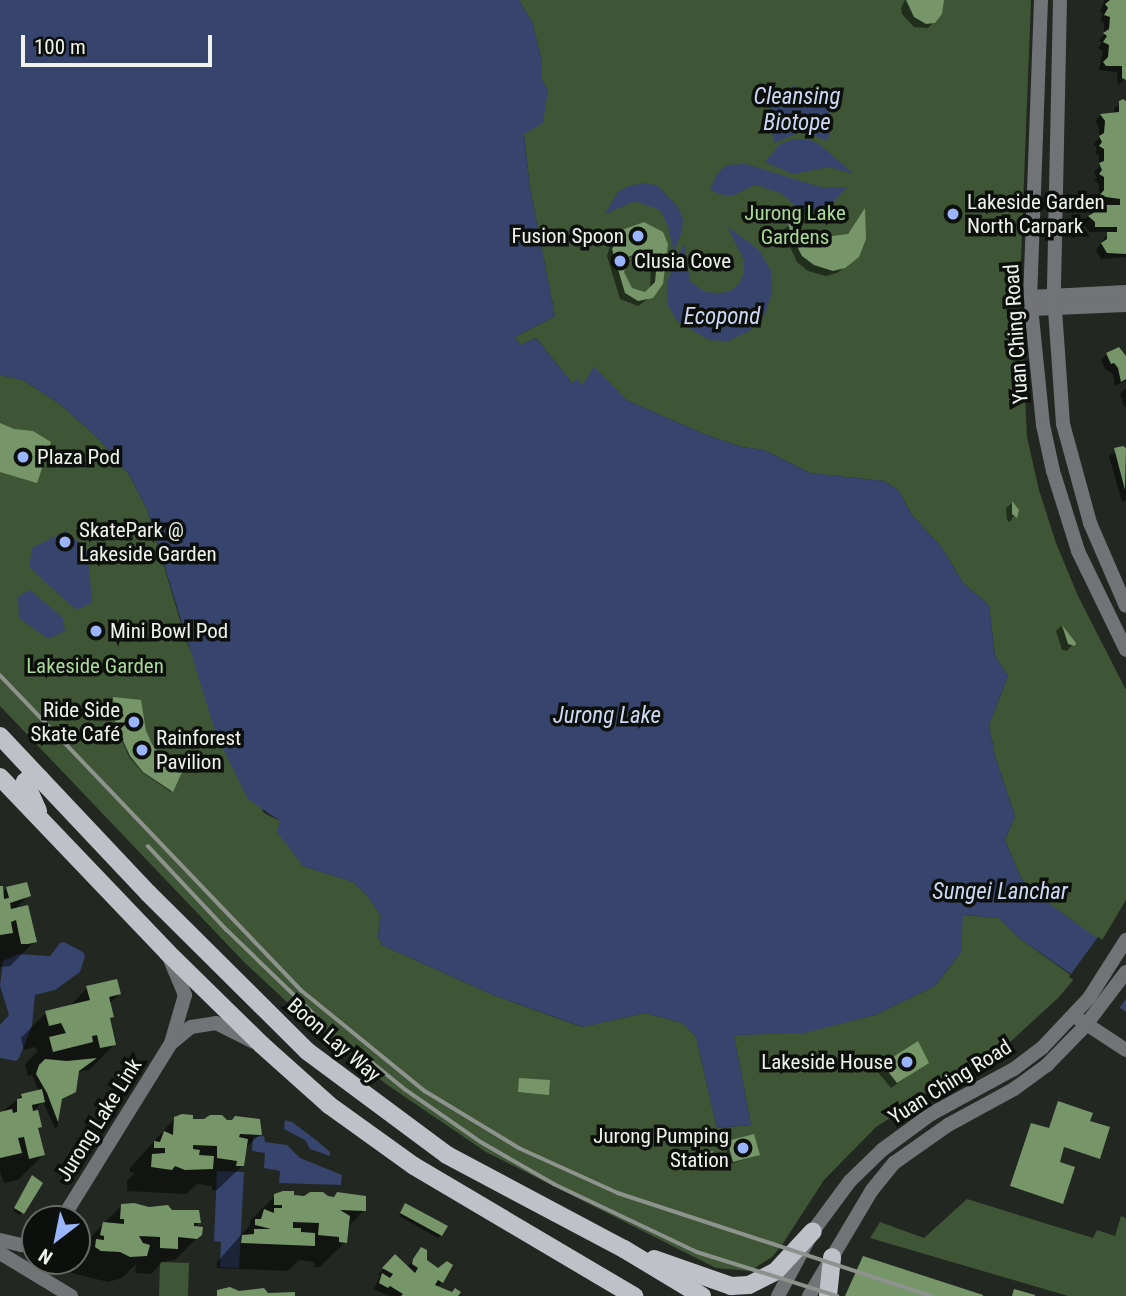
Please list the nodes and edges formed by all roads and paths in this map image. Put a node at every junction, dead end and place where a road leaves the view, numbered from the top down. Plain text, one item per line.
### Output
1 (1041, 0) edge
2 (1060, 0) edge
3 (1126, 292) edge
4 (1054, 301) junction
5 (1031, 303) junction
6 (1126, 305) edge
7 (1066, 435) junction
8 (1046, 440) junction
9 (1126, 606) edge
10 (1126, 650) edge
11 (0, 736) edge
12 (0, 777) edge
13 (40, 778) junction
14 (40, 817) junction
15 (1123, 946) edge
16 (167, 952) junction
17 (1126, 972) edge
18 (1079, 1021) junction
19 (171, 1043) junction
20 (262, 1045) junction
21 (1126, 1050) edge
22 (71, 1205) edge
23 (813, 1231) junction
24 (0, 1240) edge
25 (21, 1245) edge
26 (624, 1249) junction
27 (0, 1253) edge
28 (832, 1257) junction
29 (21, 1261) edge
30 (45, 1275) edge
31 (71, 1296) edge
32 (632, 1296) edge
33 (702, 1296) edge
34 (778, 1296) edge
35 (809, 1296) edge
36 (828, 1296) edge

1 - 5 street, Yuan Ching Road
2 - 4 street, Yuan Ching Road
3 - 4 street
4 - 5 street
4 - 6 street
4 - 7 street, Yuan Ching Road
5 - 8 street, Yuan Ching Road
7 - 8 street
7 - 9 street, Yuan Ching Road
8 - 10 street, Yuan Ching Road
11 - 13 main road, Boon Lay Way
12 - 14 main road
13 - 14 main road
13 - 26 main road, Boon Lay Way
14 - 16 main road
15 - 18 street, Yuan Ching Road
16 - 19 street, Jurong Lake Link
16 - 20 main road
17 - 18 street, Yuan Ching Road
18 - 21 street
18 - 23 street, Yuan Ching Road
18 - 28 street, Yuan Ching Road
19 - 20 street, Jurong Lake Link
19 - 22 street, Jurong Lake Link
20 - 32 main road
23 - 26 main road
23 - 34 street, Yuan Ching Road
24 - 25 street
26 - 33 main road, Boon Lay Way
27 - 29 street
28 - 35 street, Yuan Ching Road
28 - 36 main road
30 - 31 street

